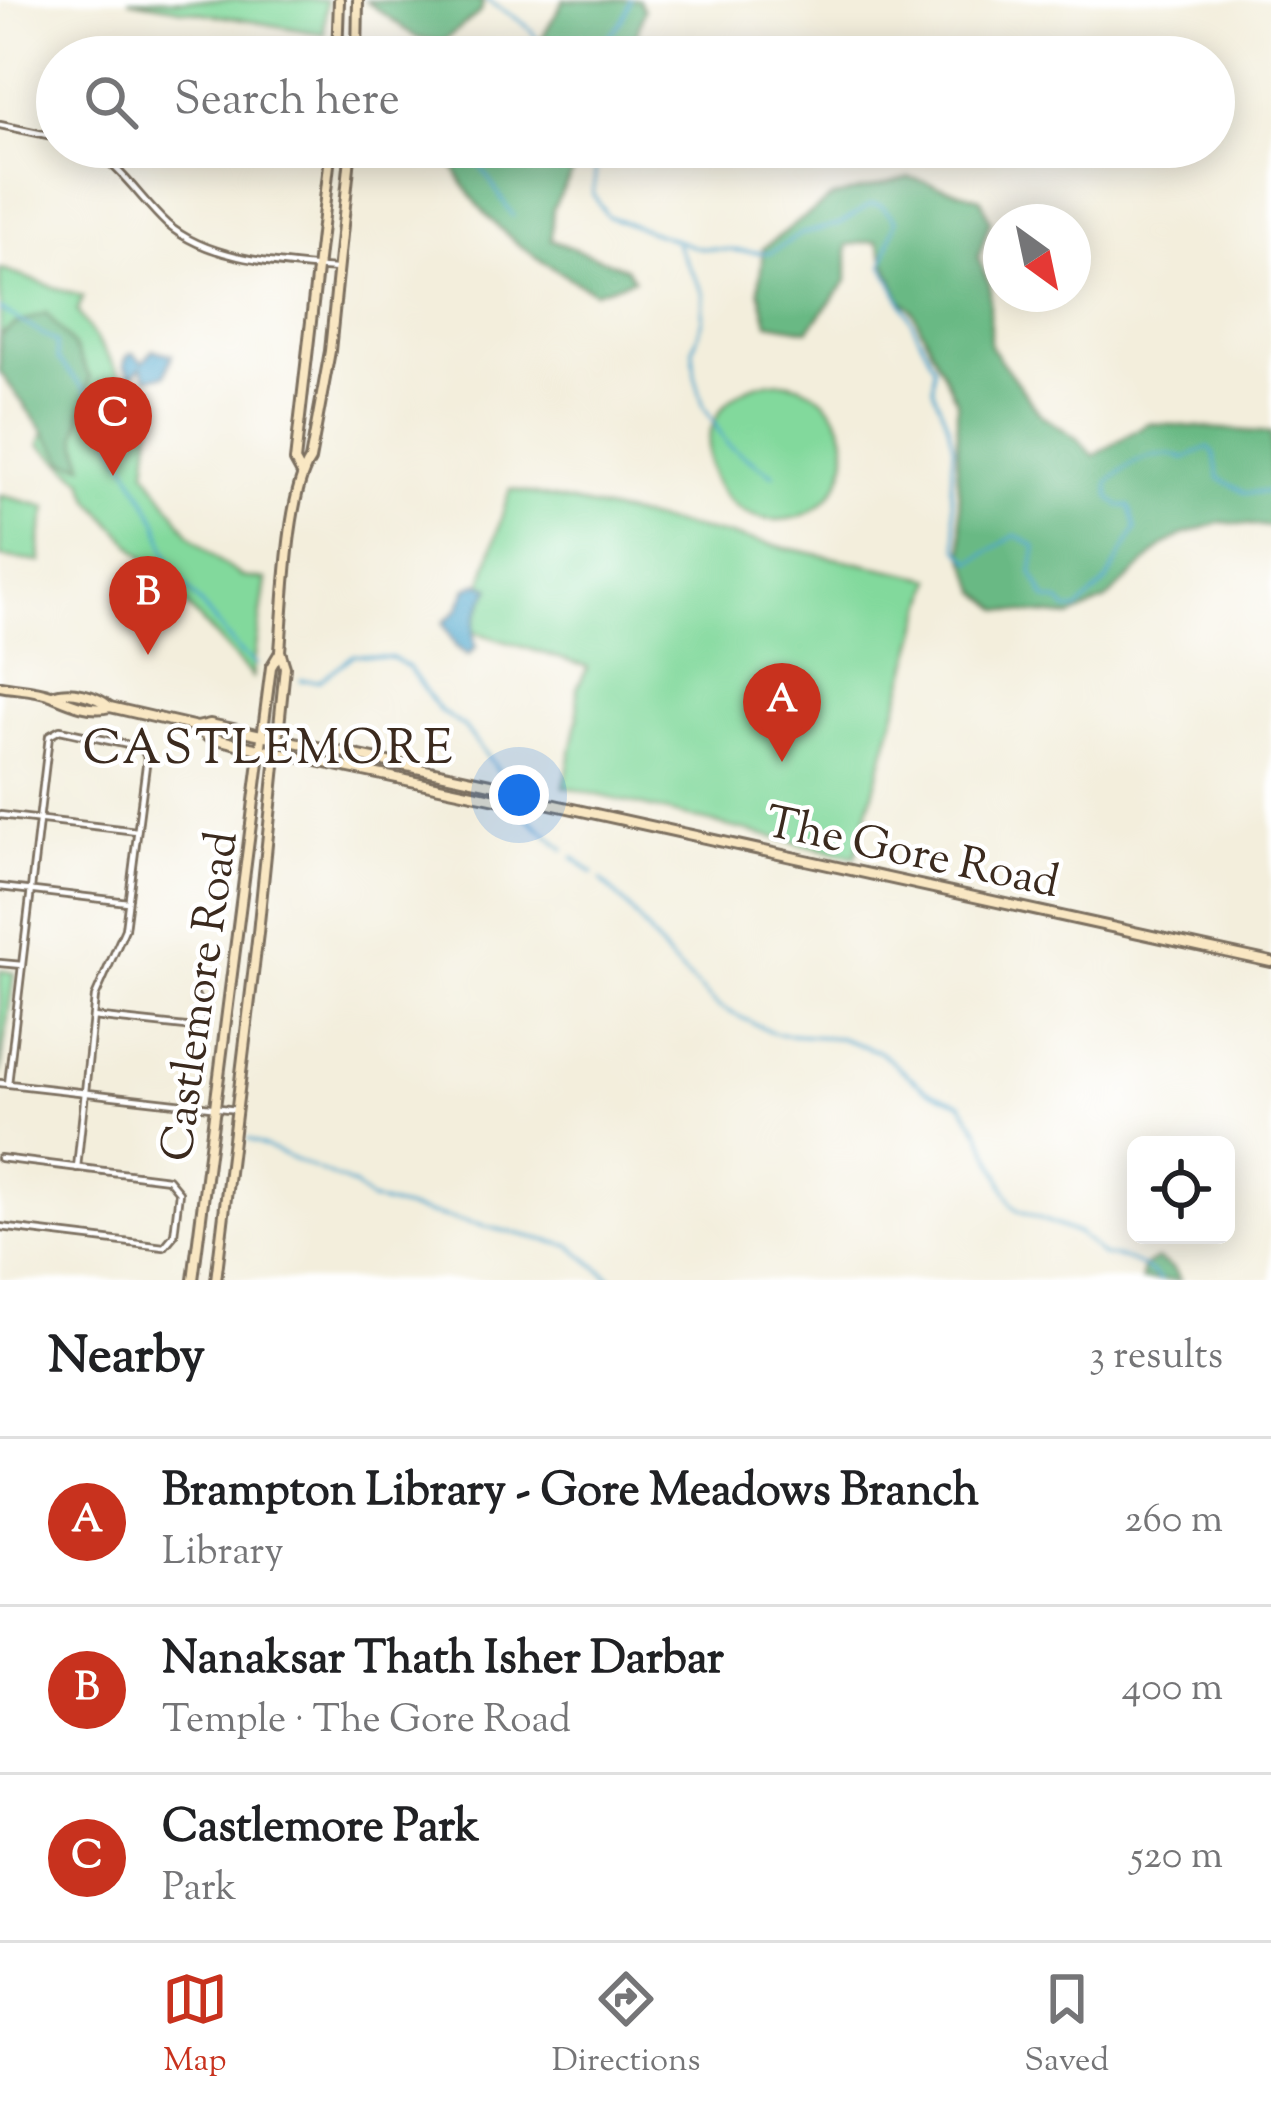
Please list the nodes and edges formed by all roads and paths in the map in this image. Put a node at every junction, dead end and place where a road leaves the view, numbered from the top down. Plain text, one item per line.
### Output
1 (339, 0) edge
2 (358, 0) edge
3 (338, 25) junction
4 (358, 26) junction
5 (338, 36) edge
6 (358, 36) edge
7 (0, 125) edge
8 (36, 133) edge
9 (116, 168) edge
10 (330, 168) edge
11 (349, 168) edge
12 (320, 268) junction
13 (340, 270) junction
14 (301, 473) junction
15 (280, 651) junction
16 (0, 686) edge
17 (197, 728) junction
18 (264, 736) junction
19 (277, 739) junction
20 (263, 749) junction
21 (276, 752) junction
22 (480, 782) junction
23 (478, 795) junction
24 (541, 802) junction
25 (0, 814) edge
26 (39, 819) junction
27 (137, 831) junction
28 (0, 887) edge
29 (30, 891) junction
30 (128, 902) junction
31 (1271, 962) edge
32 (0, 963) edge
33 (22, 965) junction
34 (195, 995) dead end
35 (93, 1017) junction
36 (4, 1083) edge
37 (85, 1092) junction
38 (215, 1106) junction
39 (237, 1110) junction
40 (0, 1158) edge
41 (77, 1168) junction
42 (0, 1227) edge
43 (194, 1280) edge
44 (216, 1280) edge

1 - 3 main road
2 - 4 main road
3 - 4 main road
3 - 5 main road
4 - 6 main road
7 - 8 street
9 - 12 street
10 - 12 main road, Castlemore Road
11 - 13 main road, Castlemore Road
12 - 13 street
12 - 14 main road, Castlemore Road
13 - 14 main road, Castlemore Road
14 - 15 main road, Castlemore Road
15 - 18 main road, Castlemore Road
15 - 19 main road, Castlemore Road
16 - 17 main road, The Gore Road
17 - 18 main road, The Gore Road
17 - 20 main road, The Gore Road
18 - 19 main road, The Gore Road
18 - 20 main road, Castlemore Road
19 - 21 main road, Castlemore Road
19 - 22 main road, The Gore Road
20 - 21 main road, The Gore Road
20 - 38 main road, Castlemore Road
21 - 23 main road, The Gore Road
21 - 39 main road, Castlemore Road
22 - 23 main road
22 - 24 main road, The Gore Road
23 - 24 main road, The Gore Road
24 - 31 main road, The Gore Road
25 - 26 street
26 - 27 street
26 - 27 street
26 - 29 street
27 - 30 street
28 - 29 street
29 - 30 street
29 - 33 street
30 - 35 street
32 - 33 street
33 - 36 street
34 - 35 street
35 - 37 street
36 - 37 street
37 - 38 street
37 - 41 street
38 - 39 street
38 - 43 main road, Castlemore Road
39 - 44 main road, Castlemore Road
40 - 41 street
41 - 42 street

